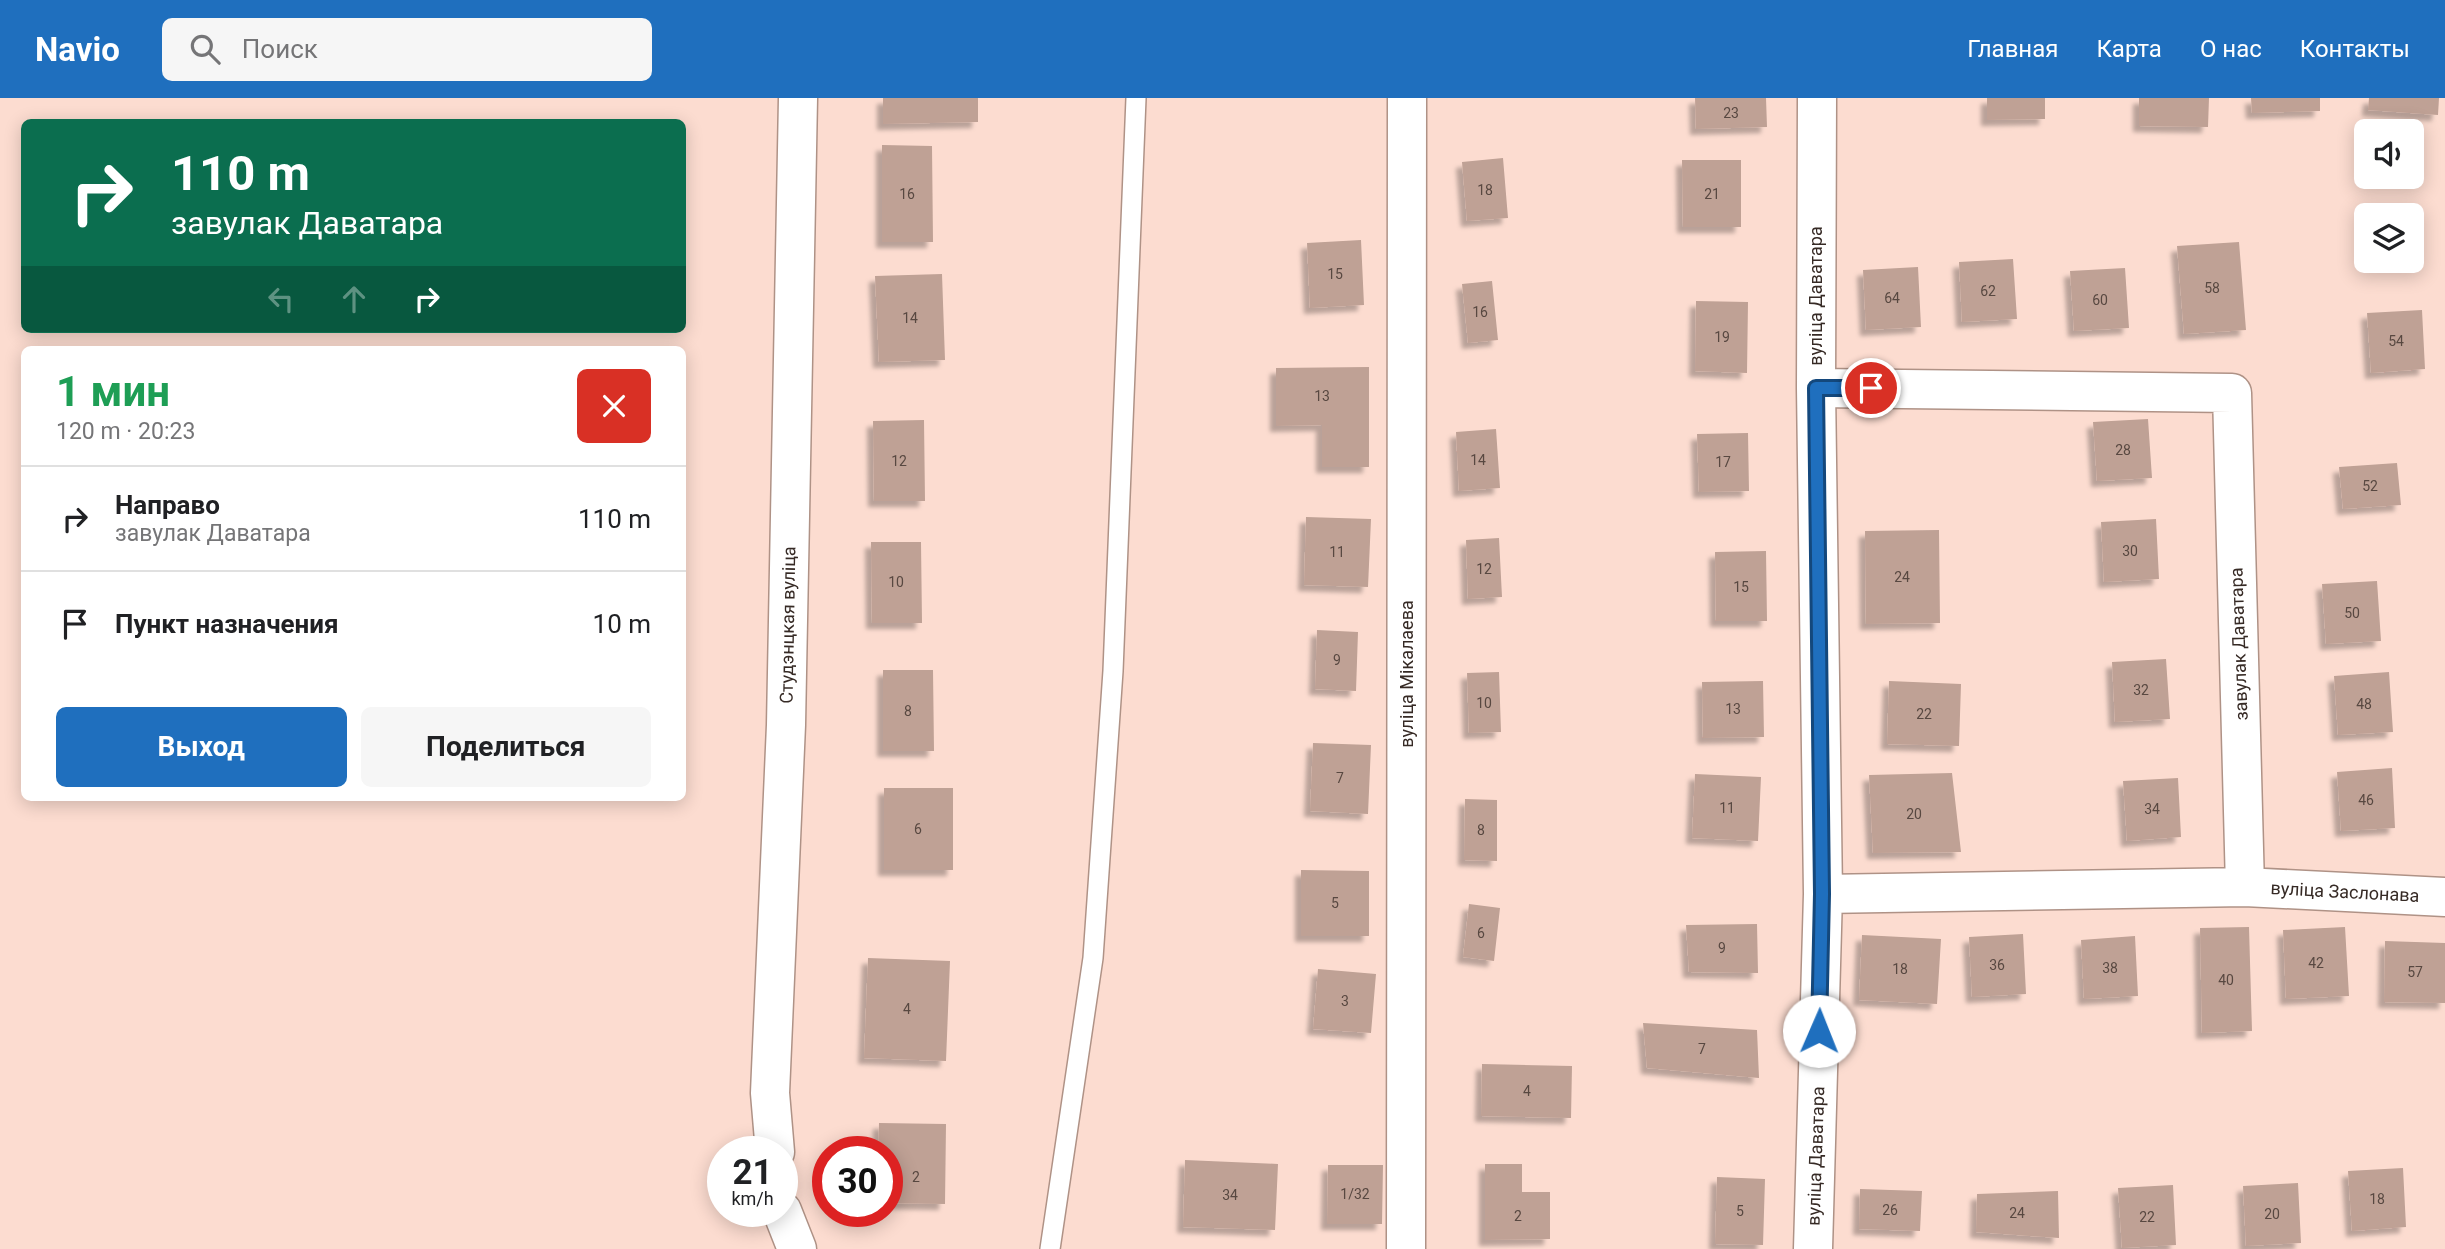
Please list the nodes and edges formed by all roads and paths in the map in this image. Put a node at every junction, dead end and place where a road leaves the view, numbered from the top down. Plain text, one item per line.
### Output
1 (799, 98) edge
2 (1136, 98) edge
3 (1407, 98) edge
4 (1817, 98) edge
5 (1816, 388) junction
6 (2245, 887) junction
7 (1822, 894) junction
8 (2445, 897) edge
9 (774, 1136) edge
10 (788, 1227) edge
11 (797, 1249) edge
12 (1050, 1249) edge
13 (1406, 1249) edge
14 (1813, 1249) edge

1 - 9 street, Студэнцкая вуліца
2 - 12 lane
3 - 13 street, вуліца Мікалаева
4 - 5 street, вуліца Даватара
5 - 6 street, завулак Даватара
5 - 7 street, вуліца Даватара
6 - 7 street
6 - 8 street, вуліца Заслонава
7 - 14 street, вуліца Даватара
10 - 11 street

